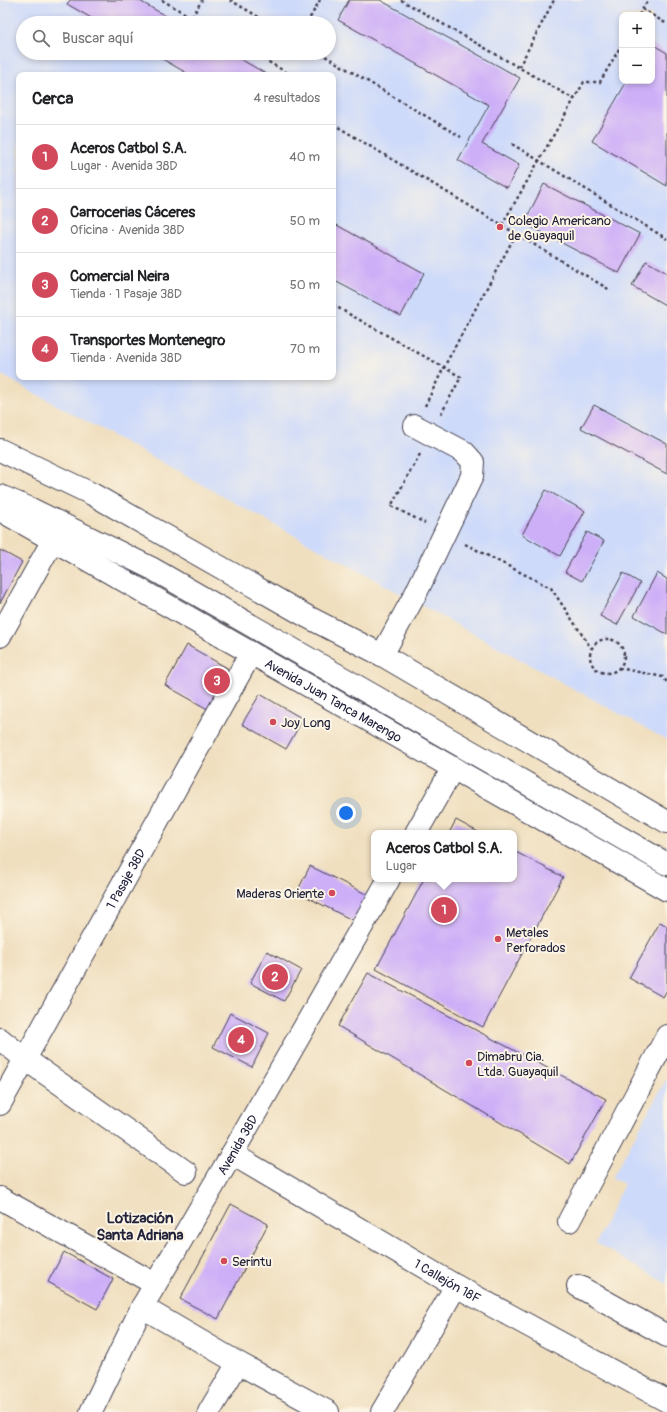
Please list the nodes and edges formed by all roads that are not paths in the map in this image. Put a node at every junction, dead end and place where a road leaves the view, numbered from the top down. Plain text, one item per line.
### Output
1 (415, 426) road end
2 (0, 450) edge
3 (0, 496) edge
4 (0, 510) edge
5 (53, 540) junction
6 (0, 636) edge
7 (251, 653) junction
8 (382, 656) junction
9 (453, 768) junction
10 (667, 822) edge
11 (418, 830) edge
12 (667, 864) edge
13 (387, 882) edge
14 (667, 890) edge
15 (667, 1036) edge
16 (0, 1039) edge
17 (25, 1059) junction
18 (0, 1104) edge
19 (232, 1154) junction
20 (186, 1172) dead end
21 (0, 1198) edge
22 (569, 1221) dead end
23 (155, 1284) junction
24 (456, 1286) junction
25 (578, 1286) dead end
26 (142, 1307) junction
27 (667, 1336) edge
28 (238, 1363) junction
29 (667, 1402) edge
30 (91, 1412) edge
31 (209, 1412) edge
32 (328, 1412) edge
33 (382, 1412) edge
34 (661, 1412) edge

1 - 8 street
2 - 8 street
3 - 12 street
4 - 5 street, Avenida Juan Tanca Marengo
5 - 6 street
5 - 7 street, Avenida Juan Tanca Marengo
7 - 9 street, Avenida Juan Tanca Marengo
7 - 17 street, 1 Pasaje 38D
8 - 10 street
9 - 11 street
9 - 14 street, Avenida Juan Tanca Marengo
13 - 19 street, Avenida 38D
15 - 22 street
16 - 17 street
17 - 18 street, 1 Pasaje 38D
17 - 20 street
19 - 23 street, Avenida 38D
19 - 24 street, 1 Callejón 18F
21 - 23 street
23 - 26 street, Avenida 38D
24 - 29 street, 1 Callejón 18F
24 - 33 street
25 - 27 street
26 - 28 street
26 - 30 street, Avenida 38D
28 - 31 street
28 - 32 street
29 - 34 street

